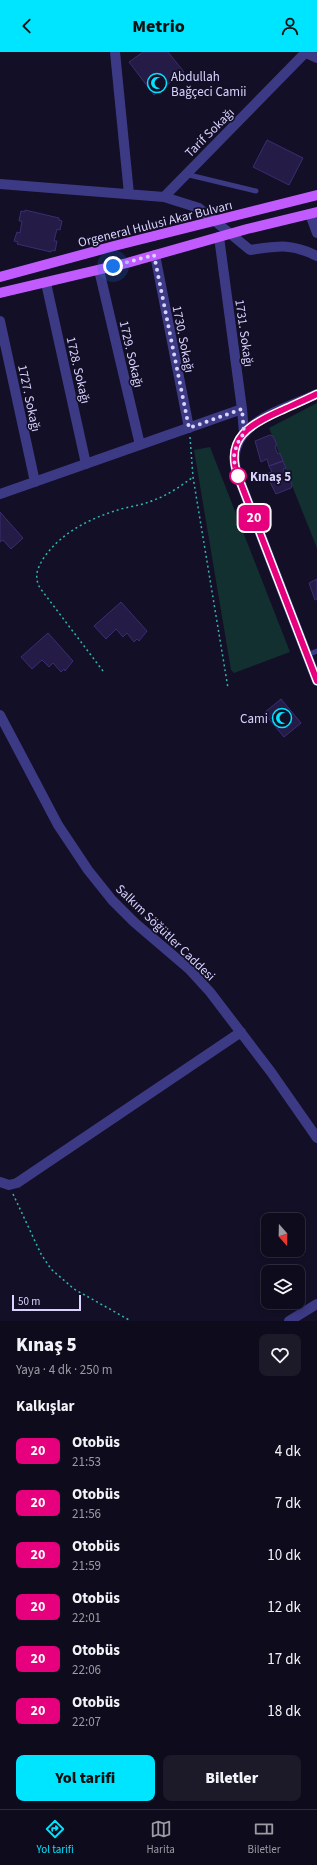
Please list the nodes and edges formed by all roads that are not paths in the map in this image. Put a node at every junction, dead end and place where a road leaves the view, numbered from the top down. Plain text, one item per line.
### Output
1 (115, 52) edge
2 (306, 52) edge
3 (317, 58) edge
4 (185, 174) junction
5 (0, 184) edge
6 (256, 191) dead end
7 (129, 194) junction
8 (317, 195) edge
9 (164, 197) junction
10 (314, 213) edge
11 (214, 221) junction
12 (317, 233) edge
13 (224, 235) junction
14 (154, 255) junction
15 (317, 256) edge
16 (99, 270) junction
17 (0, 277) edge
18 (46, 283) junction
19 (0, 294) edge
20 (0, 321) edge
21 (317, 394) edge
22 (242, 409) junction
23 (189, 428) junction
24 (244, 433) junction
25 (140, 445) junction
26 (86, 464) junction
27 (34, 482) junction
28 (0, 494) edge
29 (317, 651) edge
30 (307, 655) junction
31 (317, 680) edge
32 (0, 715) edge
33 (241, 1032) junction
34 (317, 1138) edge
35 (4, 1184) edge
36 (317, 1304) edge
37 (289, 1321) edge

1 - 7 street
2 - 3 street
2 - 4 street, Tarif Sokağı
4 - 6 lane
4 - 9 street, Tarif Sokağı
5 - 7 street
7 - 9 street
8 - 11 main road, Orgeneral Hulusi Akar Bulvarı
9 - 11 street
10 - 12 street
10 - 13 main road
11 - 13 street
11 - 17 main road, Orgeneral Hulusi Akar Bulvarı
13 - 14 main road
13 - 15 street
13 - 22 street, 1731. Sokağı
14 - 16 main road
14 - 23 street, 1730. Sokağı
16 - 18 main road
16 - 25 street, 1729. Sokağı
18 - 19 main road
18 - 26 street, 1728. Sokağı
20 - 27 street, 1727. Sokağı
21 - 24 street
22 - 23 street
22 - 24 street, 1731. Sokağı
23 - 25 street
24 - 30 street
25 - 26 street
26 - 27 street
27 - 28 street
29 - 30 lane
30 - 31 street
32 - 33 street, Salkım Söğütler Caddesi
33 - 34 street, Salkım Söğütler Caddesi
33 - 35 street
36 - 37 street

